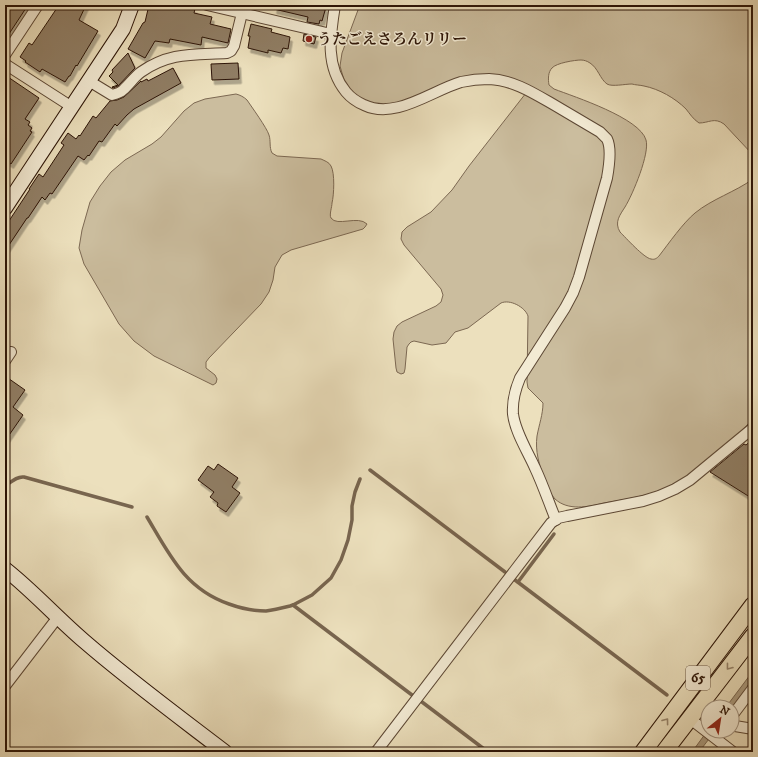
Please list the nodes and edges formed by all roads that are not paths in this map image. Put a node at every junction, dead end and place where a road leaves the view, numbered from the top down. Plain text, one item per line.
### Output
1 (38, 5) edge
2 (132, 5) edge
3 (207, 5) edge
4 (335, 5) edge
5 (242, 13) junction
6 (331, 34) junction
7 (5, 55) edge
8 (5, 64) edge
9 (89, 81) junction
10 (72, 108) junction
11 (5, 208) edge
12 (753, 428) edge
13 (556, 520) junction
14 (5, 569) edge
15 (753, 605) edge
16 (58, 617) junction
17 (753, 636) edge
18 (5, 686) edge
19 (753, 688) edge
20 (740, 705) edge
21 (695, 723) junction
22 (700, 726) edge
23 (740, 727) edge
24 (753, 729) edge
25 (721, 739) edge
26 (225, 752) edge
27 (376, 752) edge
28 (643, 752) edge
29 (664, 752) edge
30 (734, 752) edge

1 - 7 street
2 - 9 street
3 - 5 street
4 - 6 street
5 - 6 street
5 - 9 street
6 - 13 street
8 - 10 street
9 - 10 street
10 - 11 street
12 - 13 street
13 - 27 street
14 - 16 street
28 -> 15 main road, 65
16 - 18 street
16 - 26 street
17 -> 21 main road, 65
19 - 20 street
21 - 22 street
21 - 29 main road, 65
23 - 24 street
25 - 30 street

